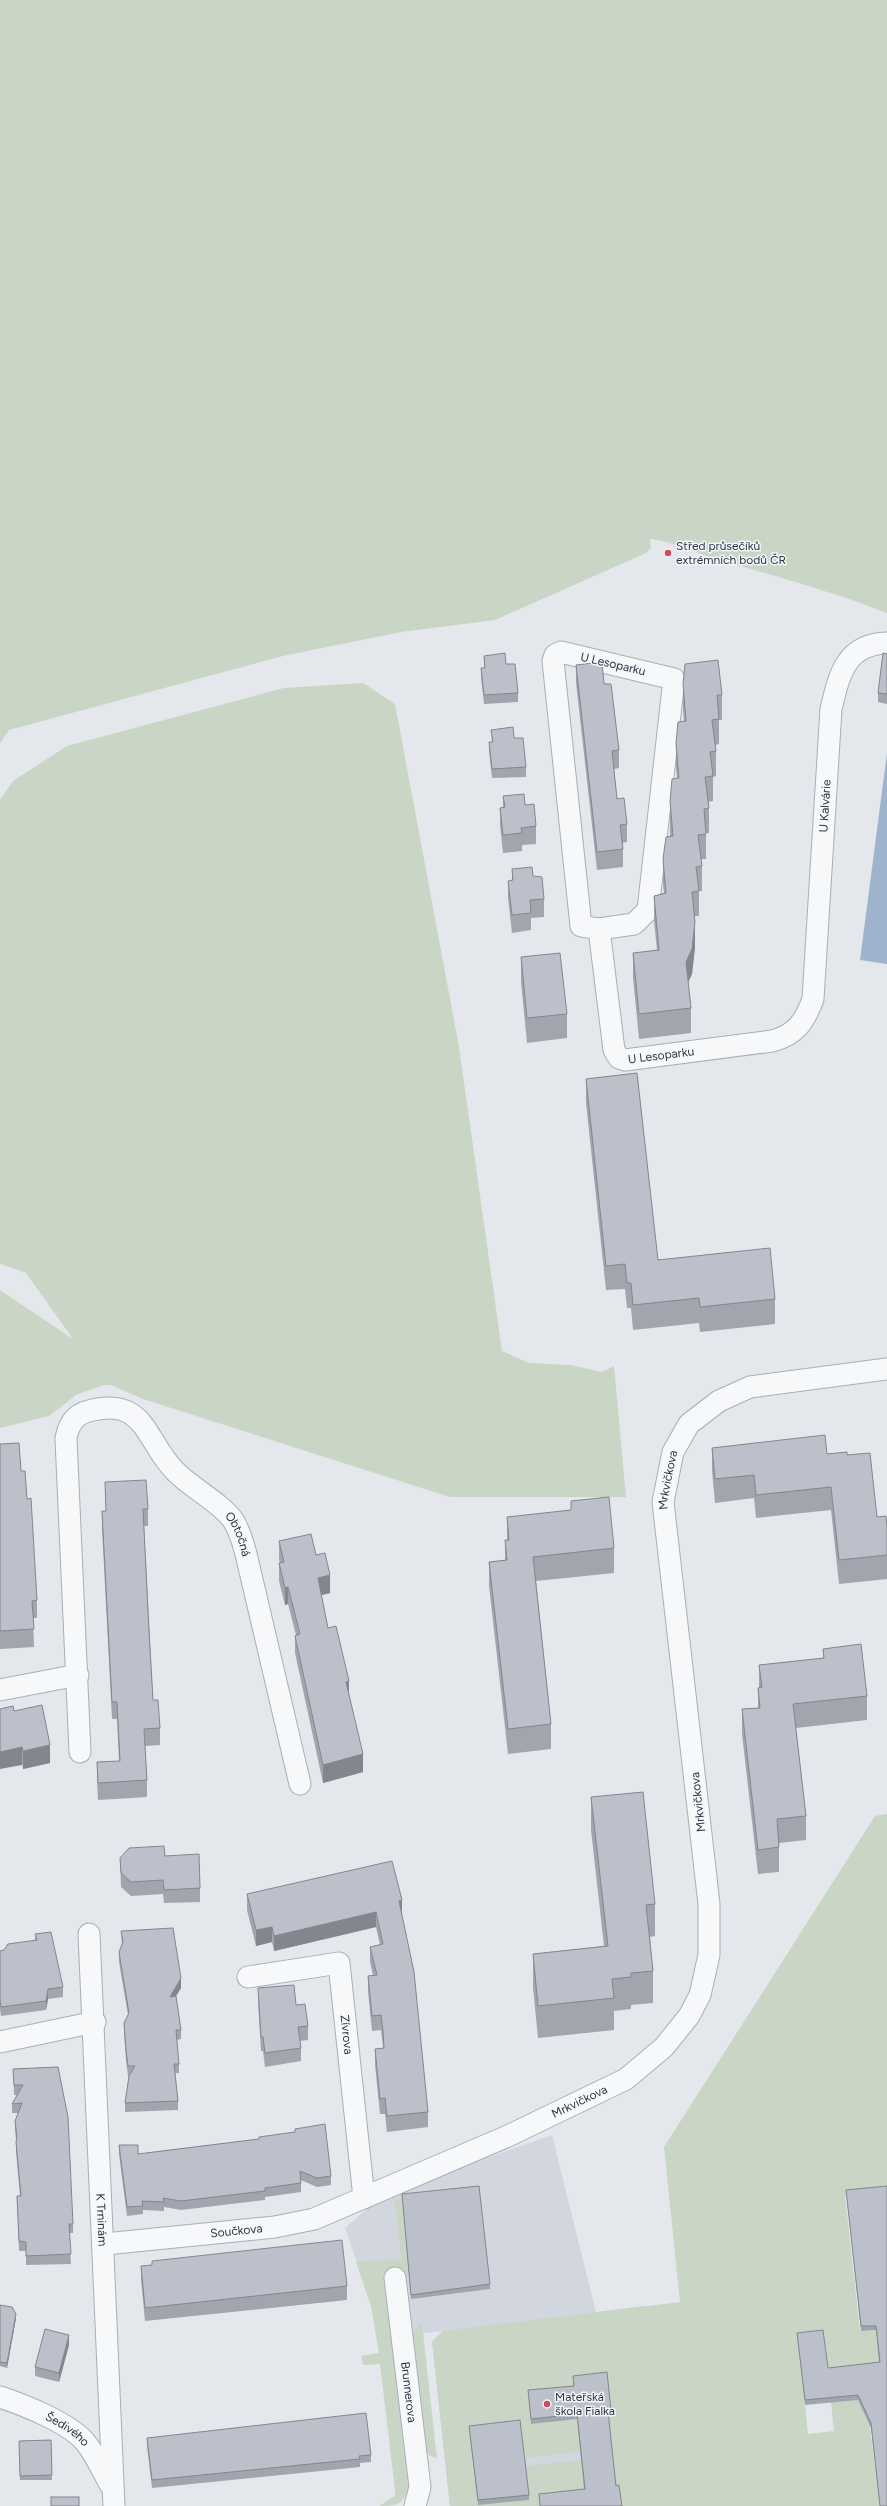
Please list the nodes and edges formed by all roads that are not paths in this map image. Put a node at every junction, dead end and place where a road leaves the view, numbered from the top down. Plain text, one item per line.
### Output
1 (887, 643) edge
2 (599, 929) junction
3 (813, 999) joint
4 (887, 1369) edge
5 (78, 1675) junction
6 (0, 1690) edge
7 (80, 1752) dead end
8 (300, 1784) dead end
9 (89, 1934) dead end
10 (248, 1977) dead end
11 (95, 2022) junction
12 (0, 2042) edge
13 (364, 2198) junction
14 (104, 2244) junction
15 (395, 2278) dead end
16 (0, 2397) edge
17 (113, 2497) edge
18 (416, 2506) edge

1 - 3 street, U Kalvárie
2 - 2 street, U Lesoparku
2 - 3 street, U Lesoparku
4 - 13 street, Mrkvičkova
5 - 6 street
5 - 7 street, Obtočná
5 - 8 street, Obtočná
9 - 11 street, K Trninám
10 - 13 street, Zívrova
11 - 12 street
11 - 14 street, K Trninám
13 - 14 street, Součkova
14 - 17 street, K Trninám
15 - 18 street, Brunnerova
16 - 17 street, Šedivého

